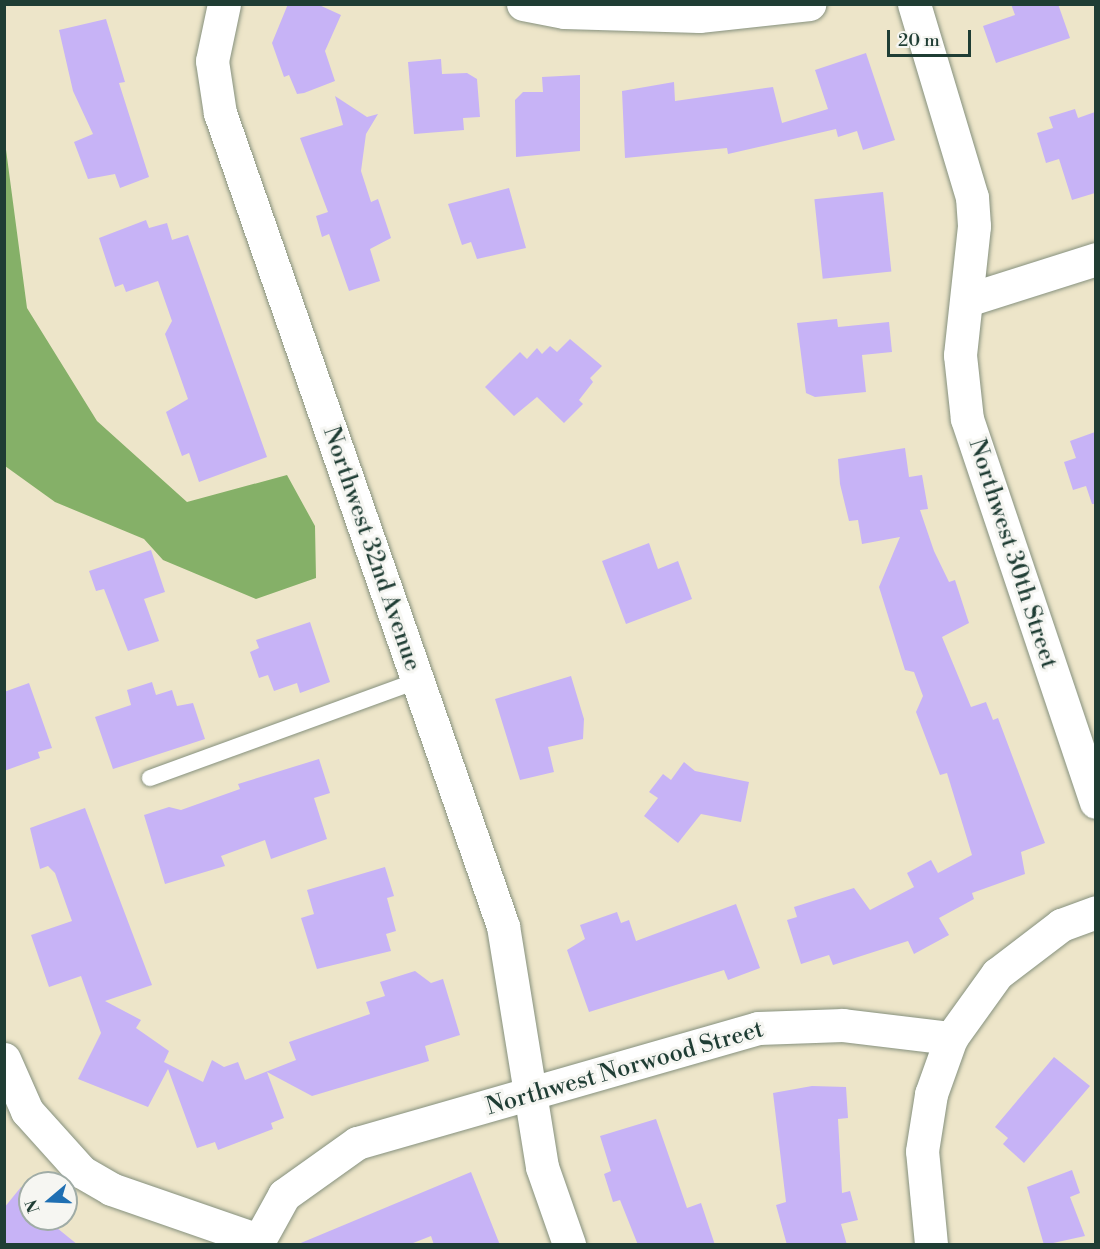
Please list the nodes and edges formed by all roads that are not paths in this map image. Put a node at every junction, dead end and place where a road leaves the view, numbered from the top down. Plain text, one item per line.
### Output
1 (224, 4) edge
2 (523, 4) edge
3 (809, 4) edge
4 (914, 4) edge
5 (1095, 259) edge
6 (967, 300) junction
7 (417, 681) junction
8 (150, 778) dead end
9 (1095, 802) edge
10 (1095, 912) edge
11 (951, 1038) junction
12 (4, 1059) edge
13 (530, 1096) junction
14 (257, 1242) edge
15 (569, 1245) edge
16 (931, 1245) edge

1 - 7 street, Northwest 32nd Avenue
2 - 3 street
4 - 6 street, Northwest 30th Street
5 - 6 street
6 - 9 street, Northwest 30th Street
7 - 8 lane
7 - 13 street, Northwest 32nd Avenue
10 - 11 street
11 - 13 street, Northwest Norwood Street
11 - 16 street
12 - 14 street
13 - 14 street, Northwest Norwood Street
13 - 15 street, Northwest 32nd Avenue

